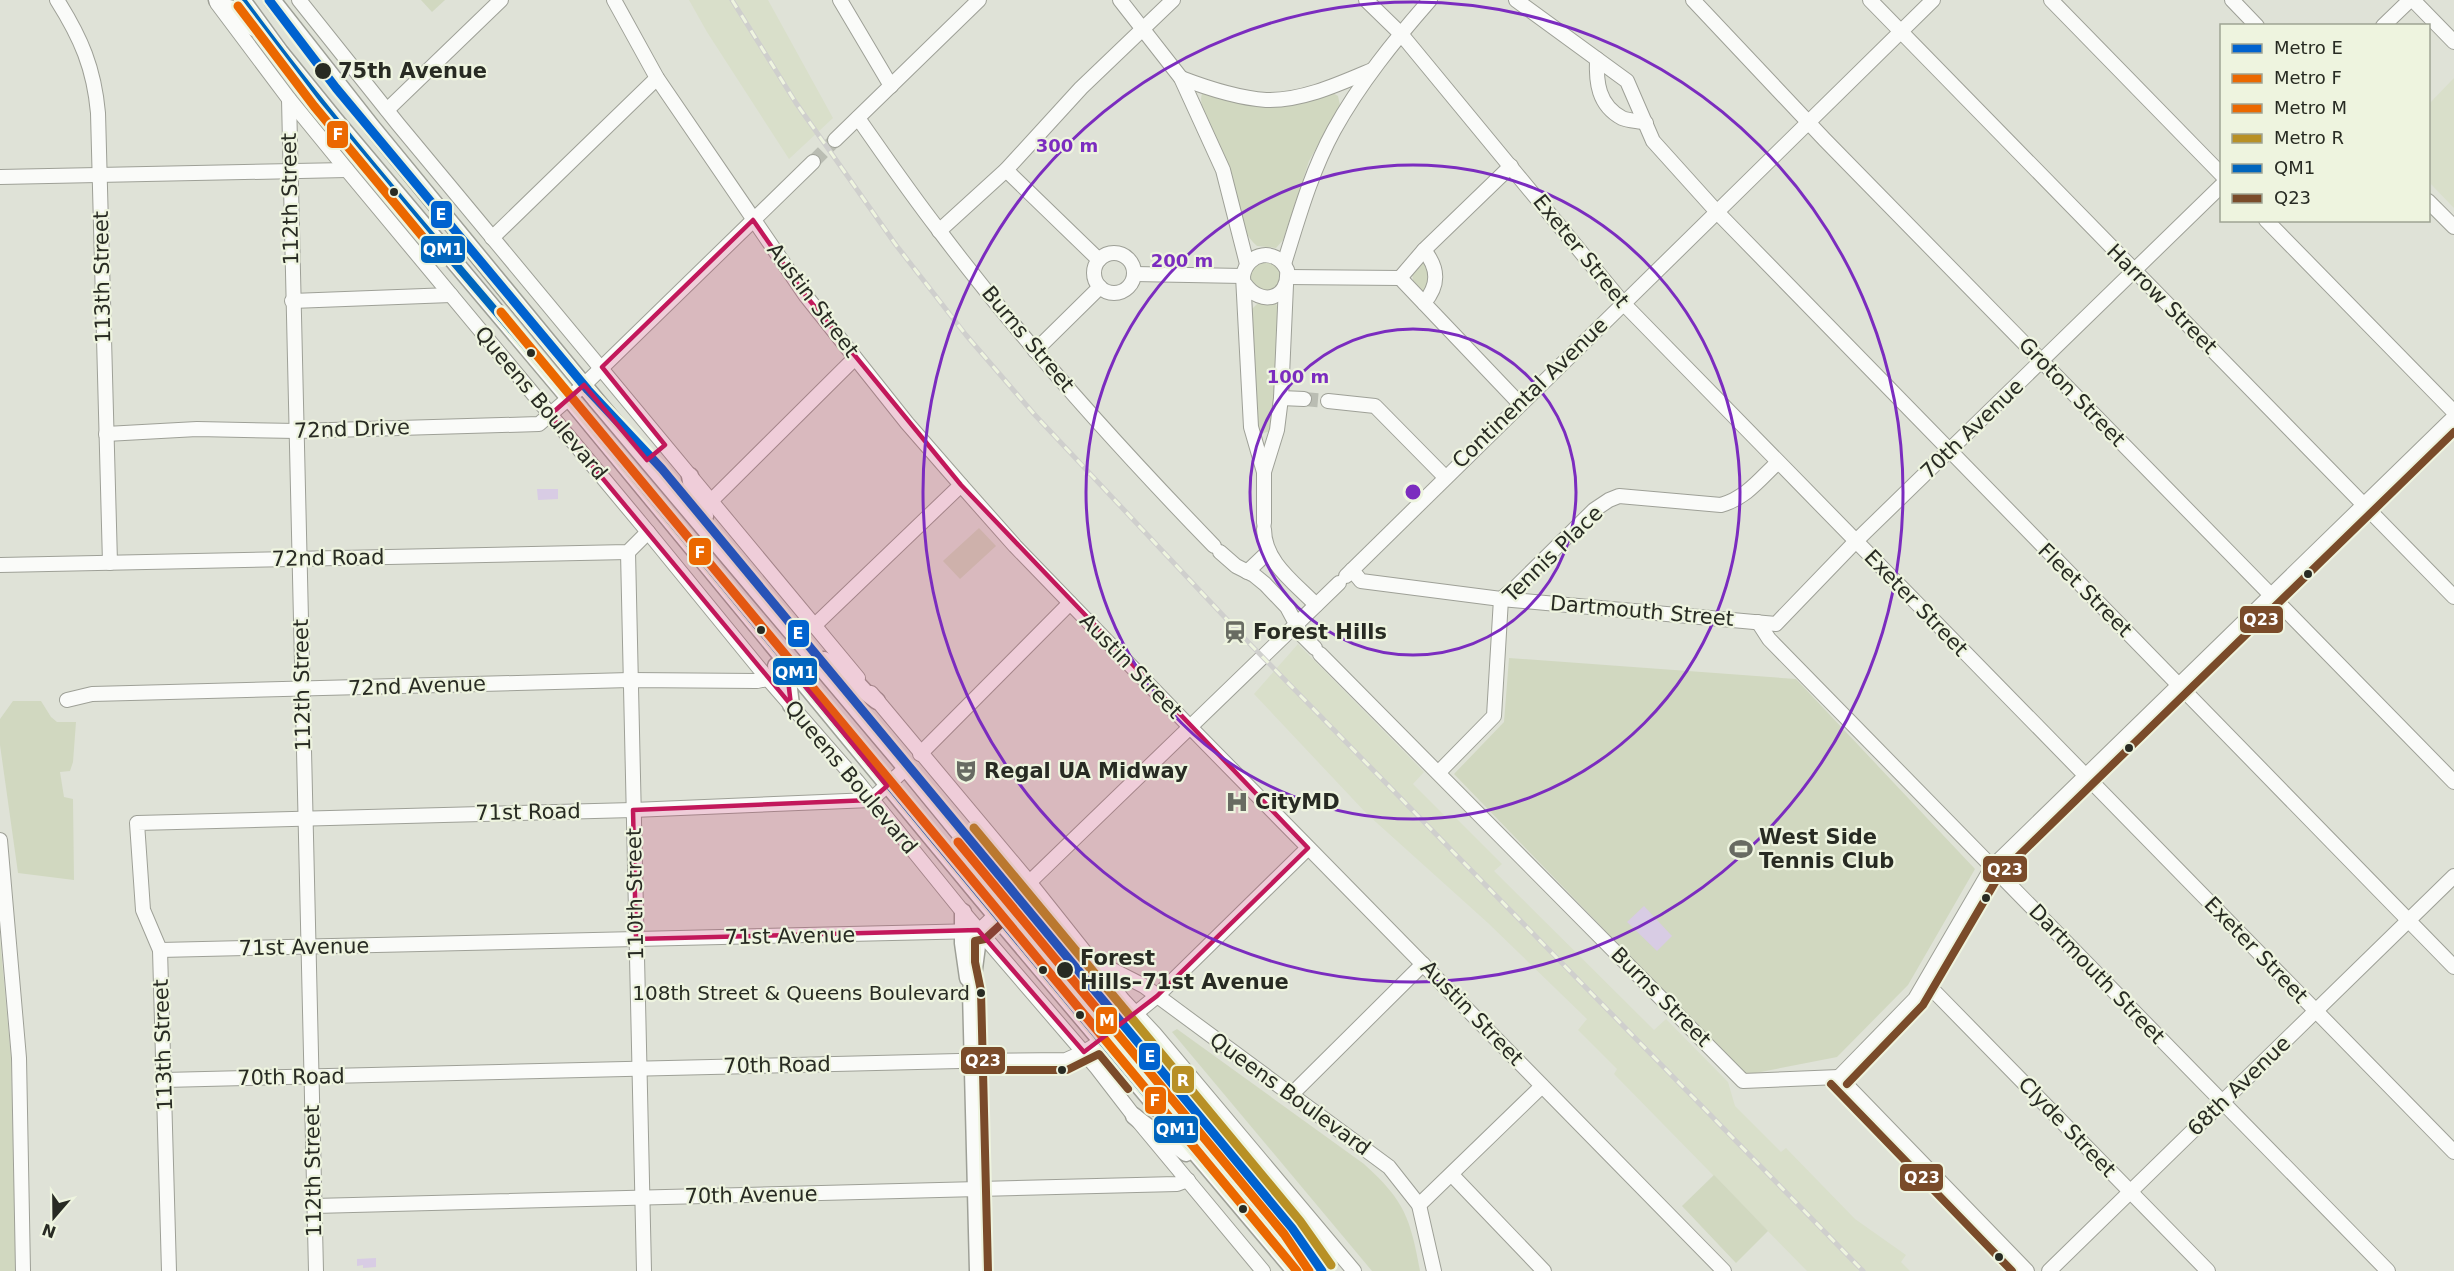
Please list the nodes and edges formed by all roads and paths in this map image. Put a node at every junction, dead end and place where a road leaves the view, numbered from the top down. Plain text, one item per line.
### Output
1 (57, 0) edge
2 (216, 0) edge
3 (242, 0) edge
4 (272, 0) edge
5 (299, 0) edge
6 (501, 0) edge
7 (614, 0) edge
8 (840, 0) edge
9 (979, 0) edge
10 (1120, 0) edge
11 (1173, 0) edge
12 (1366, 0) edge
13 (1430, 0) edge
14 (1516, 0) edge
15 (1693, 0) edge
16 (1869, 0) edge
17 (1933, 0) edge
18 (2051, 0) edge
19 (2232, 0) edge
20 (2411, 0) edge
21 (2255, 24) edge
22 (2385, 24) edge
23 (1142, 30) junction
24 (1900, 32) junction
25 (1401, 34) junction
26 (2454, 42) edge
27 (280, 52) junction
28 (1597, 59) junction
29 (1372, 70) junction
30 (657, 78) junction
31 (1181, 78) junction
32 (891, 86) junction
33 (289, 99) junction
34 (387, 110) junction
35 (858, 118) junction
36 (1808, 122) junction
37 (1646, 123) junction
38 (835, 140) tunnel mouth
39 (813, 162) tunnel mouth
40 (1511, 166) junction
41 (347, 170) junction
42 (1006, 170) junction
43 (290, 171) junction
44 (2220, 173) edge
45 (100, 175) junction
46 (0, 177) edge
47 (2220, 186) edge
48 (2430, 203) edge
49 (1717, 212) junction
50 (753, 220) junction
51 (2268, 222) edge
52 (2454, 227) edge
53 (939, 231) junction
54 (492, 238) junction
55 (1424, 250) junction
56 (1100, 260) junction
57 (2134, 270) junction
58 (1134, 274) junction
59 (1245, 275) junction
60 (1286, 275) junction
61 (1400, 278) junction
62 (1100, 287) junction
63 (452, 295) junction
64 (292, 300) junction
65 (1424, 303) junction
66 (1623, 303) junction
67 (1035, 351) junction
68 (855, 358) junction
69 (2042, 361) junction
70 (602, 367) junction
71 (584, 385) junction
72 (569, 398) junction
73 (1281, 398) junction
74 (1304, 399) tunnel mouth
75 (1328, 401) tunnel mouth
76 (1520, 404) junction
77 (2454, 412) edge
78 (550, 415) junction
79 (2454, 417) edge
80 (297, 431) junction
81 (106, 434) junction
82 (1949, 451) junction
83 (1778, 462) junction
84 (1264, 472) junction
85 (690, 476) junction
86 (1445, 477) junction
87 (960, 485) junction
88 (711, 501) junction
89 (2364, 505) junction
90 (648, 532) junction
91 (1856, 541) junction
92 (628, 552) junction
93 (1268, 552) junction
94 (298, 558) junction
95 (732, 560) junction
96 (110, 563) junction
97 (0, 565) edge
98 (1247, 572) junction
99 (1344, 578) junction
100 (2271, 595) junction
101 (2454, 597) edge
102 (1501, 598) junction
103 (734, 600) junction
104 (1070, 603) junction
105 (1316, 605) junction
106 (1758, 622) junction
107 (1296, 623) junction
108 (1776, 624) joint
109 (815, 625) junction
110 (802, 644) junction
111 (768, 679) junction
112 (630, 680) junction
113 (2179, 686) junction
114 (303, 689) junction
115 (67, 700) dead end
116 (877, 701) junction
117 (791, 705) junction
118 (1190, 727) junction
119 (920, 754) junction
120 (906, 768) junction
121 (1439, 772) junction
122 (2086, 776) junction
123 (2454, 782) edge
124 (887, 786) junction
125 (871, 800) junction
126 (633, 810) junction
127 (303, 818) junction
128 (137, 822) joint
129 (0, 840) edge
130 (1308, 848) junction
131 (1992, 867) junction
132 (2454, 876) edge
133 (1030, 883) junction
134 (1013, 899) junction
135 (963, 912) joint
136 (996, 915) junction
137 (2408, 920) junction
138 (972, 931) junction
139 (636, 939) junction
140 (308, 946) junction
141 (160, 950) junction
142 (1093, 960) junction
143 (1424, 964) junction
144 (2454, 967) edge
145 (1926, 983) junction
146 (1157, 996) junction
147 (2316, 1011) junction
148 (1136, 1013) junction
149 (1120, 1026) junction
150 (1102, 1041) junction
151 (1084, 1052) junction
152 (973, 1060) junction
153 (639, 1068) junction
154 (311, 1076) junction
155 (1839, 1077) junction
156 (164, 1080) junction
157 (1542, 1086) junction
158 (1291, 1095) junction
159 (2223, 1102) junction
160 (1134, 1116) junction
161 (2454, 1152) edge
162 (1452, 1174) junction
163 (1213, 1175) junction
164 (1188, 1180) junction
165 (976, 1190) junction
166 (2130, 1192) junction
167 (642, 1198) junction
168 (1419, 1205) junction
169 (314, 1206) junction
170 (23, 1271) edge
171 (169, 1271) edge
172 (315, 1271) edge
173 (644, 1271) edge
174 (978, 1271) edge
175 (1263, 1271) edge
176 (1295, 1271) edge
177 (1324, 1271) edge
178 (1354, 1271) edge
179 (1434, 1271) edge
180 (1544, 1271) edge
181 (1724, 1271) edge
182 (2027, 1271) edge
183 (2049, 1271) edge
184 (2208, 1271) edge
185 (2388, 1271) edge

1 - 45 street, 113th Street
2 - 27 main road
2 - 33 street, Queens Boulevard
3 - 27 main road, Queens Boulevard
4 - 71 main road
5 - 34 street, Queens Boulevard
6 - 34 street
7 - 30 street, Austin Street
8 - 32 street
9 - 32 street
10 - 23 street
11 - 23 street
12 - 25 street, Exeter Street
13 - 25 street
14 - 28 street, Fleet Street
15 - 36 street, Groton Street
16 - 24 street, Harrow Street
17 - 24 street
18 - 44 street
19 - 21 street
20 - 22 street
20 - 26 street
23 - 31 street
23 - 42 street
24 - 36 street, Continental Avenue
24 - 57 street, Harrow Street
25 - 29 street
25 - 40 street, Exeter Street
27 - 72 main road, Queens Boulevard
28 - 37 street, Fleet Street
28 - 37 street
29 - 31 street
29 - 60 street
30 - 50 street, Austin Street
30 - 54 street
31 - 59 street
32 - 35 street
33 - 41 street, Queens Boulevard
33 - 43 street, 112th Street
34 - 54 street, Queens Boulevard
35 - 38 street
35 - 53 street, Burns Street
36 - 49 street, Continental Avenue
36 - 69 street, Groton Street
37 - 49 street, Fleet Street
39 - 50 street, 72nd Drive
40 - 55 street
40 - 66 street, Exeter Street
41 - 43 street
41 - 63 street, Queens Boulevard
42 - 53 street
42 - 56 street
43 - 45 street
43 - 64 street, 112th Street
45 - 46 street
45 - 81 street, 113th Street
47 - 57 street, 70th Avenue
48 - 52 street
49 - 66 street, Continental Avenue
49 - 82 street, Fleet Street
50 - 68 street, Austin Street
50 - 70 street, 72nd Drive
51 - 77 street
53 - 67 street, Burns Street
54 - 70 street, Queens Boulevard
55 - 61 street
55 - 65 street
56 - 58 street
56 - 62 street
57 - 69 street, 70th Avenue
57 - 89 street, Harrow Street
58 - 59 street
58 - 62 street
59 - 60 street
59 - 60 street
59 - 84 street
60 - 61 street
60 - 73 street
61 - 65 street
62 - 67 street
63 - 64 street
63 - 78 street, Queens Boulevard
64 - 80 street, 112th Street
65 - 76 street
66 - 76 street, Continental Avenue
66 - 83 street, Exeter Street
67 - 98 street, Burns Street
68 - 87 street, Austin Street
68 - 88 street
69 - 82 street, 70th Avenue
69 - 100 street, Groton Street
70 - 71 street, 72nd Drive
70 - 85 street, Queens Boulevard
71 - 72 street, 72nd Drive
71 - 95 main road
72 - 78 street, 72nd Drive
72 - 103 main road, Queens Boulevard
73 - 74 street
73 - 84 street
75 - 86 street
76 - 86 street, Continental Avenue
78 - 80 street, 72nd Drive
78 - 90 street, Queens Boulevard
79 - 89 street
80 - 81 street, 72nd Drive
80 - 94 street, 112th Street
81 - 96 street, 113th Street
82 - 91 street, 70th Avenue
82 - 113 street, Fleet Street
83 - 91 street, Exeter Street
83 - 102 street, Tennis Place
84 - 93 street
85 - 88 street, Queens Boulevard
85 - 95 main road
86 - 99 street, Continental Avenue
87 - 104 street, Austin Street
87 - 109 street
88 - 109 street, Queens Boulevard
89 - 100 street
89 - 101 street, Harrow Street
90 - 92 street
90 - 111 street, Queens Boulevard
91 - 108 street, 70th Avenue
91 - 122 street, Exeter Street
92 - 94 street, 72nd Road
92 - 112 street, 110th Street
93 - 98 street
93 - 105 street
94 - 96 street, 72nd Road
94 - 114 street, 112th Street
95 - 110 main road
96 - 97 street, 72nd Road
98 - 107 street, Burns Street
99 - 102 street, Dartmouth Street
99 - 105 street, Continental Avenue
100 - 113 street
100 - 123 street, Groton Street
102 - 106 street, Dartmouth Street
102 - 121 street, Tennis Place
103 - 117 main road
103 - 124 main road, Queens Boulevard
104 - 118 street, Austin Street
104 - 119 street
105 - 107 street, Continental Avenue
106 - 108 street, Dartmouth Street
106 - 131 street, Dartmouth Street
107 - 118 street
107 - 121 street, Burns Street
109 - 116 street, Queens Boulevard
110 - 116 main road
110 - 120 main road
111 - 112 street, 72nd Avenue
111 - 117 street, Queens Boulevard
112 - 114 street, 72nd Avenue
112 - 126 street, 110th Street
113 - 122 street
113 - 137 street, Fleet Street
114 - 115 street, 72nd Avenue
114 - 127 street, 112th Street
116 - 119 street, Queens Boulevard
117 - 125 street, Queens Boulevard
118 - 130 street, Austin Street
118 - 133 street
119 - 133 street, Queens Boulevard
120 - 124 street
120 - 134 main road
121 - 155 street, Burns Street
122 - 131 street
122 - 147 street, Exeter Street
124 - 125 street
124 - 136 main road, Queens Boulevard
125 - 126 street, 71st Road
125 - 135 street, Queens Boulevard
126 - 127 street, 71st Road
126 - 139 street, 110th Street
127 - 128 street, 71st Road
127 - 140 street, 112th Street
128 - 141 street, 113th Street
129 - 170 street
130 - 143 street, Austin Street
130 - 146 street, 70th Road
131 - 145 street
131 - 159 street, Dartmouth Street
132 - 137 street, 68th Avenue
133 - 134 street
133 - 142 street, Queens Boulevard
134 - 136 street
134 - 149 main road
135 - 138 main road
136 - 138 street
136 - 150 main road, Queens Boulevard
137 - 144 street, Fleet Street
137 - 147 street, 68th Avenue
138 - 139 street, 71st Avenue
138 - 151 street
138 - 152 main road
139 - 140 street, 71st Avenue
139 - 153 street, 110th Street
140 - 141 street, 71st Avenue
140 - 154 street, 112th Street
141 - 156 street, 113th Street
142 - 146 street, Queens Boulevard
142 - 148 street, Queens Boulevard
143 - 157 street, Austin Street
143 - 158 street
145 - 155 street
145 - 166 street, Clyde Street
146 - 148 street, 70th Road
146 - 158 street, Queens Boulevard
147 - 159 street, 68th Avenue
147 - 161 street, Exeter Street
148 - 149 street, 70th Road
148 - 178 street, Queens Boulevard
149 - 150 street, 70th Road
149 - 177 main road
150 - 151 street, 70th Road
150 - 163 main road, Queens Boulevard
151 - 152 street, 70th Road
151 - 160 street
152 - 153 street, 70th Road
152 - 165 main road
153 - 154 street, 70th Road
153 - 167 street, 110th Street
154 - 156 street, 70th Road
154 - 169 street, 112th Street
155 - 182 street
156 - 171 street, 113th Street
157 - 162 street
157 - 181 street, Austin Street
158 - 168 street, Queens Boulevard
159 - 166 street, 68th Avenue
159 - 185 street, Dartmouth Street
160 - 163 main road
160 - 164 street
162 - 168 street
162 - 180 street
163 - 176 main road, Queens Boulevard
164 - 165 street, 70th Avenue
164 - 175 street
165 - 167 street, 70th Avenue
165 - 174 main road
166 - 183 street, 68th Avenue
166 - 184 street, Clyde Street
167 - 169 street, 70th Avenue
167 - 173 street, 110th Street
168 - 179 street, Queens Boulevard
169 - 172 street, 112th Street

